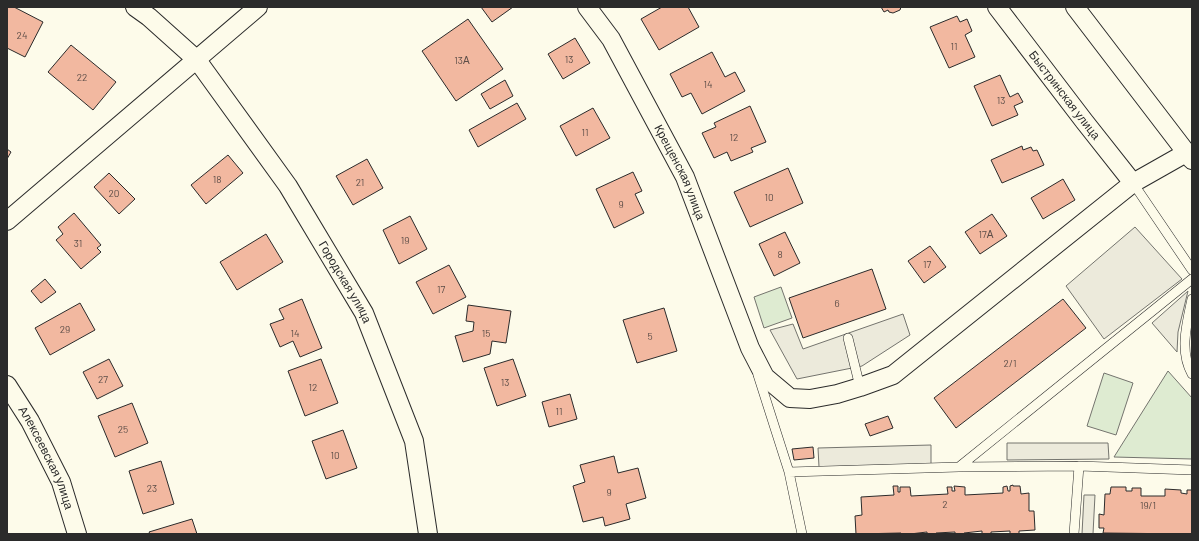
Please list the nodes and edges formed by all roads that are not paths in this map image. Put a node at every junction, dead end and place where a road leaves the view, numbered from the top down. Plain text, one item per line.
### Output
1 (135, 7) edge
2 (258, 7) edge
3 (587, 7) edge
4 (997, 7) edge
5 (1074, 7) edge
6 (197, 60) junction
7 (1190, 153) edge
8 (1134, 183) junction
9 (7, 221) edge
10 (1192, 270) edge
11 (1192, 279) edge
12 (1192, 298) edge
13 (848, 338) dead end
14 (750, 348) junction
15 (1192, 374) edge
16 (7, 385) edge
17 (860, 388) junction
18 (1079, 466) junction
19 (959, 467) junction
20 (1192, 470) edge
21 (789, 472) junction
22 (77, 534) edge
23 (428, 534) edge
24 (802, 534) edge
25 (1074, 534) edge

1 - 6 street, Городская улица
2 - 6 street
3 - 14 street, Крещенская улица
4 - 8 street, Быстринская улица
5 - 7 street
6 - 9 street
6 - 23 street, Городская улица
7 - 8 street, Крещенская улица
8 - 10 lane
8 - 17 street, Крещенская улица
11 - 19 lane
12 - 15 lane
13 - 17 lane
14 - 17 street, Крещенская улица
14 - 21 lane
16 - 22 street, Алексеевская улица
18 - 19 lane
18 - 20 lane
18 - 25 lane
19 - 21 lane
21 - 24 lane

